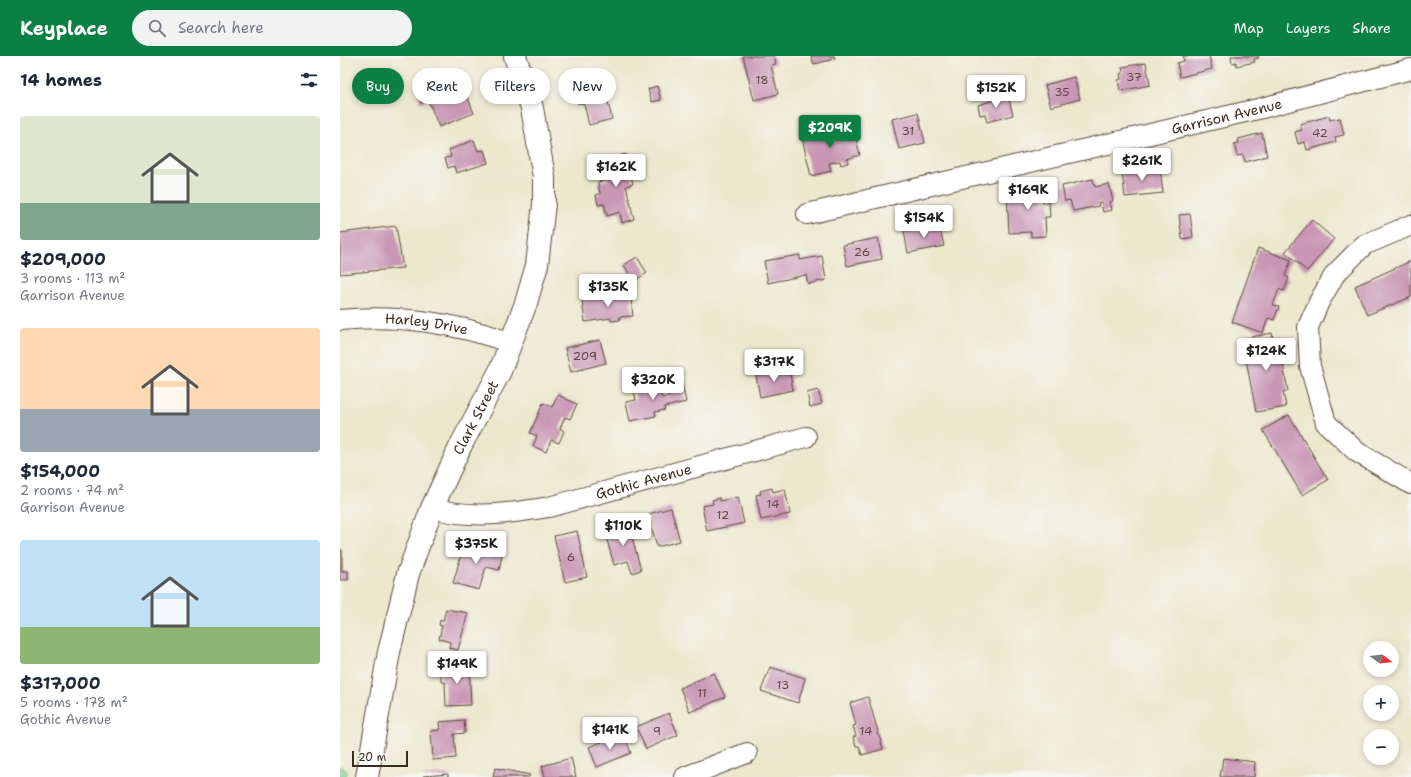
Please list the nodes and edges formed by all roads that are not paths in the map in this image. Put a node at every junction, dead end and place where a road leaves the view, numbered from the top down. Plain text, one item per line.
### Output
1 (515, 56) edge
2 (1411, 69) edge
3 (808, 214) dead end
4 (1411, 225) edge
5 (340, 320) edge
6 (511, 343) junction
7 (806, 437) dead end
8 (1411, 484) edge
9 (432, 508) junction
10 (747, 753) dead end
11 (367, 777) edge
12 (685, 777) edge

1 - 6 street, Clark Street
2 - 3 street, Garrison Avenue
4 - 8 street
5 - 6 street, Harley Drive
6 - 9 street, Clark Street
7 - 9 street, Gothic Avenue
9 - 11 street, Clark Street
10 - 12 street

